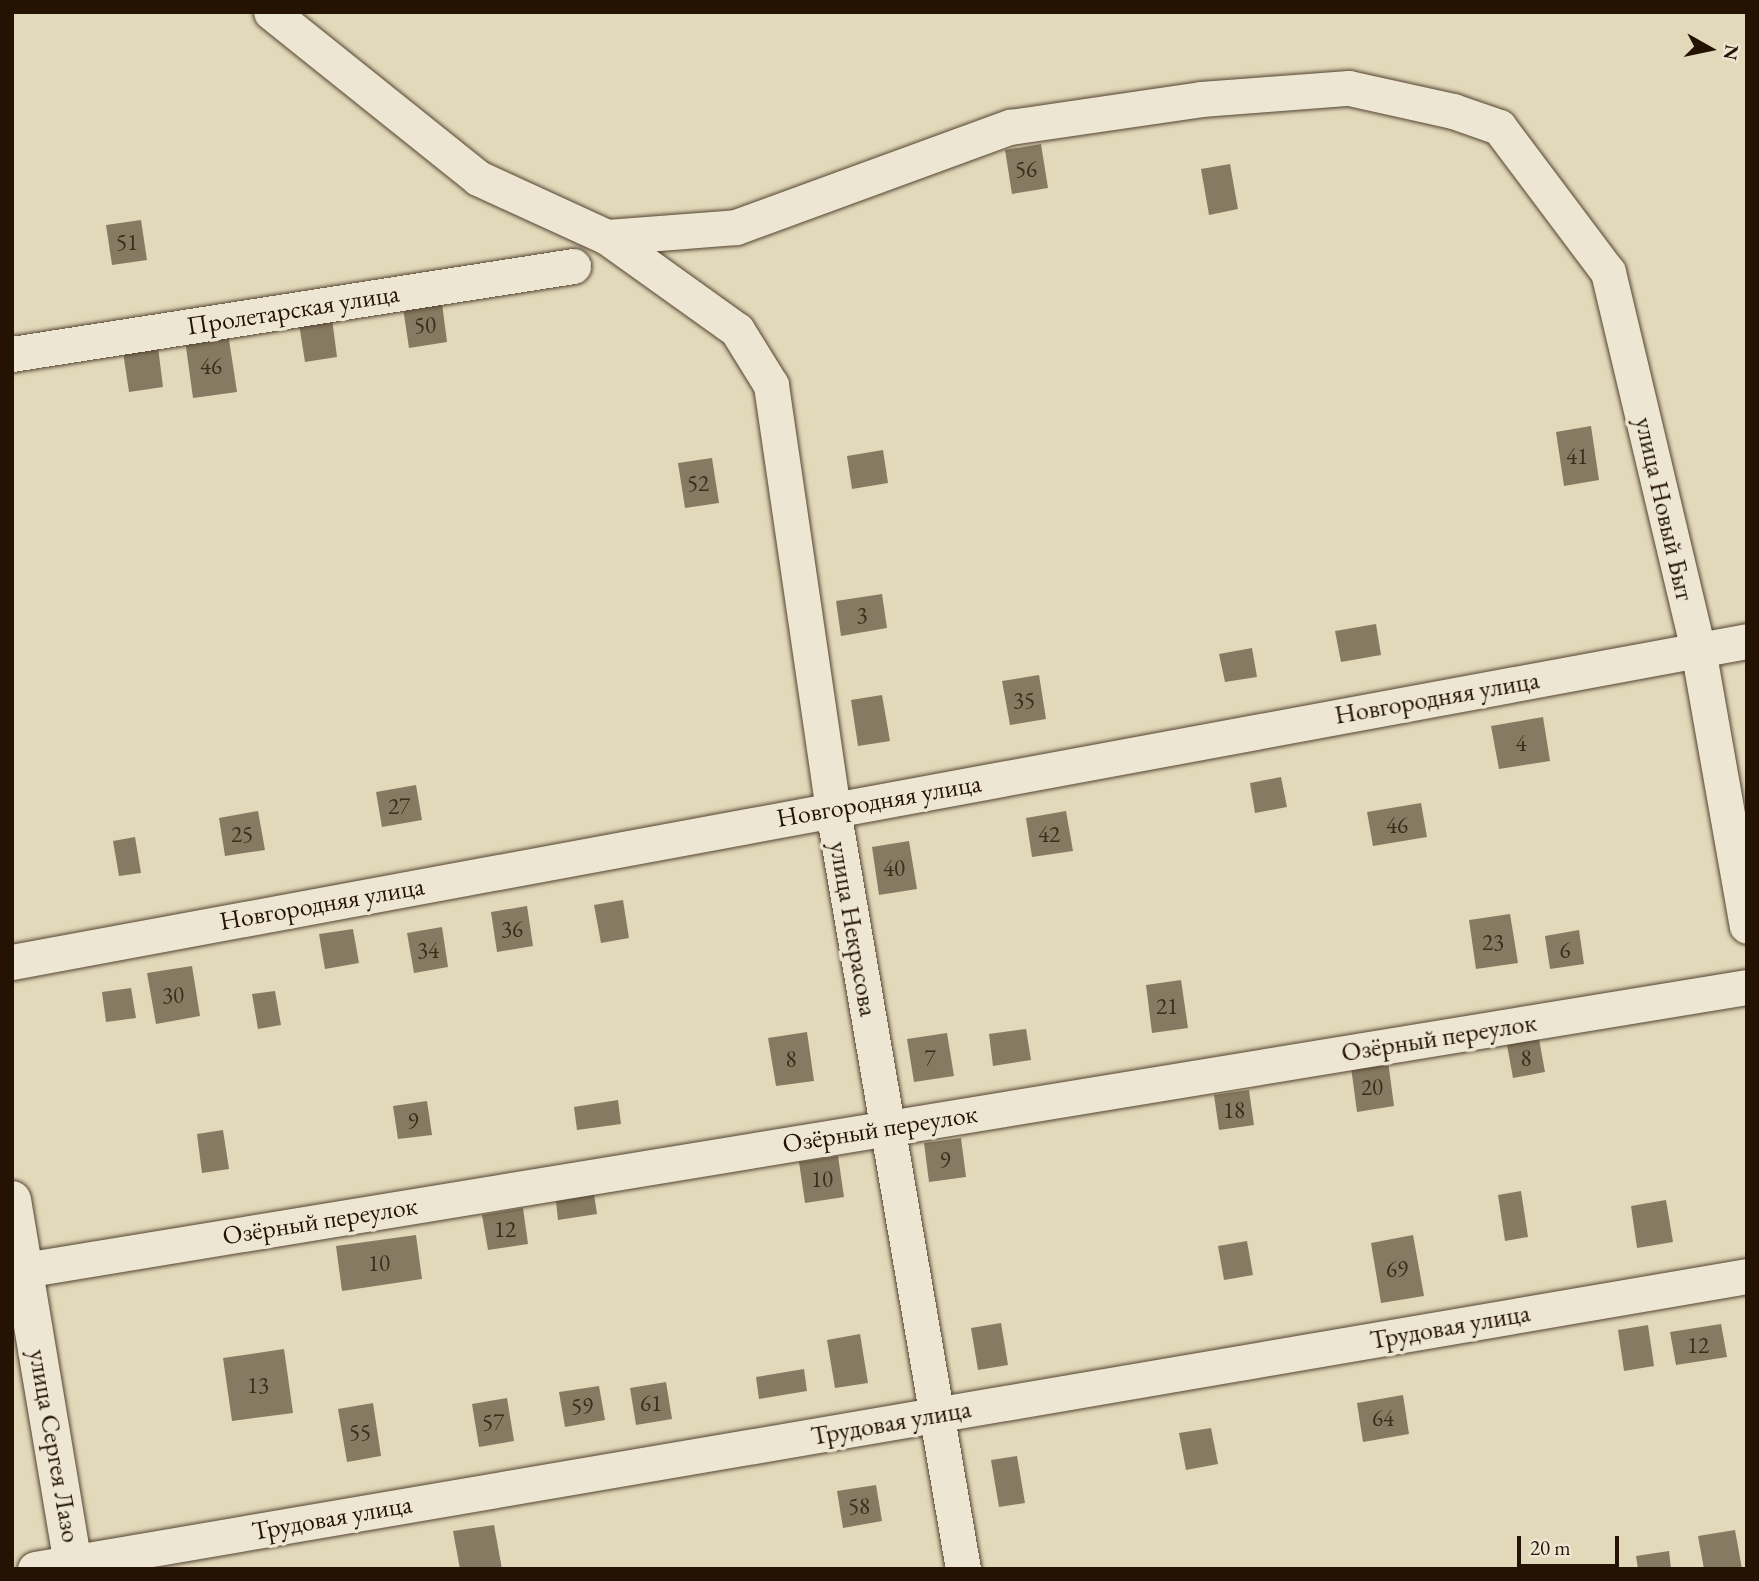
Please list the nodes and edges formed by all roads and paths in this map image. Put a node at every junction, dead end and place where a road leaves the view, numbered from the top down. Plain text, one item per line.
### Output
1 (271, 12) edge
2 (607, 237) junction
3 (573, 266) dead end
4 (12, 354) edge
5 (1747, 641) edge
6 (1698, 649) junction
7 (833, 810) junction
8 (1747, 926) edge
9 (12, 962) edge
10 (1747, 987) edge
11 (887, 1128) junction
12 (12, 1200) edge
13 (18, 1271) edge
14 (1747, 1276) edge
15 (935, 1415) junction
16 (74, 1565) edge
17 (35, 1569) edge
18 (963, 1569) edge

1 - 2 street, улица Некрасова
2 - 6 street, улица Новый Быт
2 - 7 street, улица Некрасова
3 - 4 street, Пролетарская улица
5 - 6 street, Новгородняя улица
6 - 7 street, Новгородняя улица
6 - 8 street, улица Новый Быт
7 - 9 street, Новгородняя улица
7 - 11 street, улица Некрасова
10 - 11 street, Озёрный переулок
11 - 13 street, Озёрный переулок
11 - 15 street, улица Некрасова
12 - 13 main road, улица Сергея Лазо
13 - 16 main road, улица Сергея Лазо
14 - 15 street, Трудовая улица
15 - 16 street, Трудовая улица
15 - 18 street, улица Некрасова
16 - 17 street, Трудовая улица

